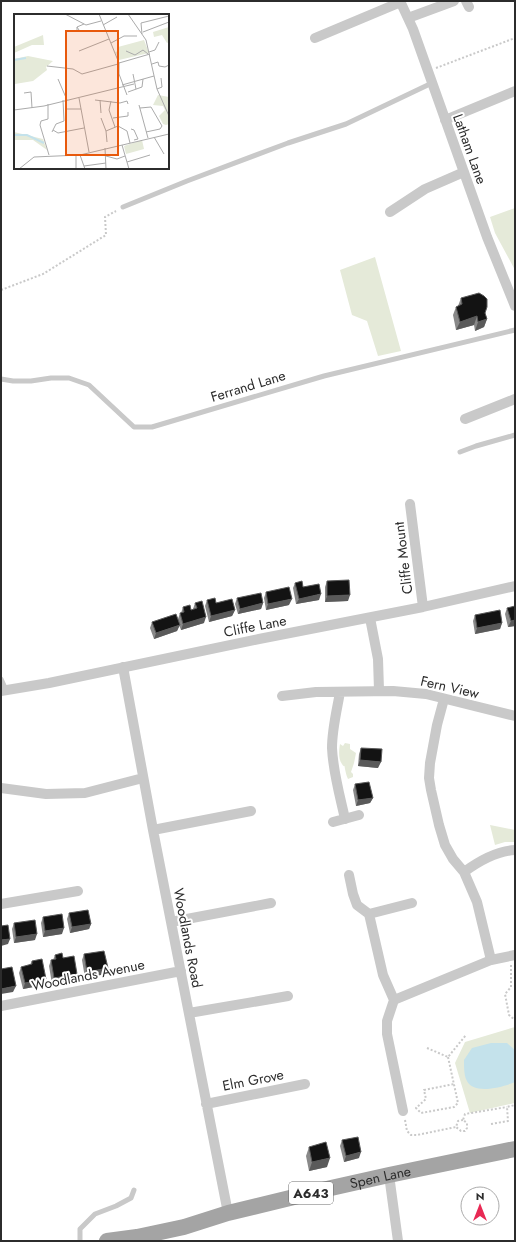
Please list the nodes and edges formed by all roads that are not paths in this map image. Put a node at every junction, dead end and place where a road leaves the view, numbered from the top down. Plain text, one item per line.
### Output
1 (454, 1) edge
2 (400, 2) edge
3 (408, 18) junction
4 (315, 38) dead end
5 (432, 83) junction
6 (515, 92) edge
7 (445, 120) junction
8 (464, 172) junction
9 (123, 207) road end
10 (390, 212) dead end
11 (515, 306) edge
12 (515, 330) edge
13 (1, 379) edge
14 (515, 399) edge
15 (465, 419) dead end
16 (515, 435) edge
17 (460, 452) dead end
18 (410, 504) dead end
19 (515, 586) edge
20 (423, 608) junction
21 (370, 618) junction
22 (123, 667) junction
23 (1, 679) edge
24 (379, 690) junction
25 (3, 691) edge
26 (340, 692) junction
27 (282, 696) dead end
28 (444, 699) junction
29 (515, 716) edge
30 (143, 778) junction
31 (1, 788) edge
32 (251, 811) dead end
33 (359, 815) dead end
34 (345, 819) junction
35 (333, 822) dead end
36 (152, 830) junction
37 (515, 850) edge
38 (464, 872) junction
39 (349, 875) dead end
40 (78, 891) dead end
41 (271, 903) dead end
42 (412, 903) dead end
43 (1, 904) edge
44 (369, 914) junction
45 (171, 922) junction
46 (513, 955) edge
47 (491, 960) junction
48 (181, 971) junction
49 (288, 996) dead end
50 (394, 1000) junction
51 (1, 1006) edge
52 (189, 1013) junction
53 (305, 1084) dead end
54 (206, 1104) junction
55 (403, 1111) road end
56 (515, 1149) edge
57 (389, 1175) junction
58 (134, 1190) dead end
59 (228, 1213) junction
60 (137, 1239) edge
61 (80, 1241) edge
62 (107, 1241) edge
63 (398, 1241) edge

1 - 3 street
2 - 3 street, Latham Lane
2 - 4 street
3 - 5 street, Latham Lane
5 - 7 street, Latham Lane
5 - 9 lane
6 - 7 street
7 - 8 street, Latham Lane
8 - 10 street
8 - 11 street, Latham Lane
12 - 13 lane, Ferrand Lane
14 - 15 street
16 - 17 lane
18 - 20 street, Cliffe Mount
19 - 20 street, Cliffe Lane
20 - 21 street, Cliffe Lane
21 - 22 street, Cliffe Lane
21 - 24 street
22 - 25 street, Cliffe Lane
22 - 30 street, Woodlands Road
23 - 25 lane
24 - 26 street, Fern View
24 - 28 street, Fern View
26 - 27 street, Fern View
26 - 34 street
28 - 29 street, Fern View
28 - 38 street
30 - 31 street
30 - 36 street, Woodlands Road
32 - 36 street
33 - 34 street
34 - 35 street
36 - 45 street, Woodlands Road
37 - 38 street
38 - 47 street
39 - 44 street
40 - 43 street
41 - 45 street
42 - 44 street
44 - 50 street
45 - 48 street, Woodlands Road
46 - 47 street
47 - 50 street
48 - 51 street, Woodlands Avenue
48 - 52 street, Woodlands Road
49 - 52 street
50 - 55 street
52 - 54 street, Woodlands Road
53 - 54 street, Elm Grove
54 - 59 street, Woodlands Road
56 - 57 main road, Spen Lane / A643
57 - 59 main road, Spen Lane / A643
57 - 63 street
58 - 61 lane
59 - 60 main road, Spen Lane / A643
60 - 62 main road, Spen Lane / A643

